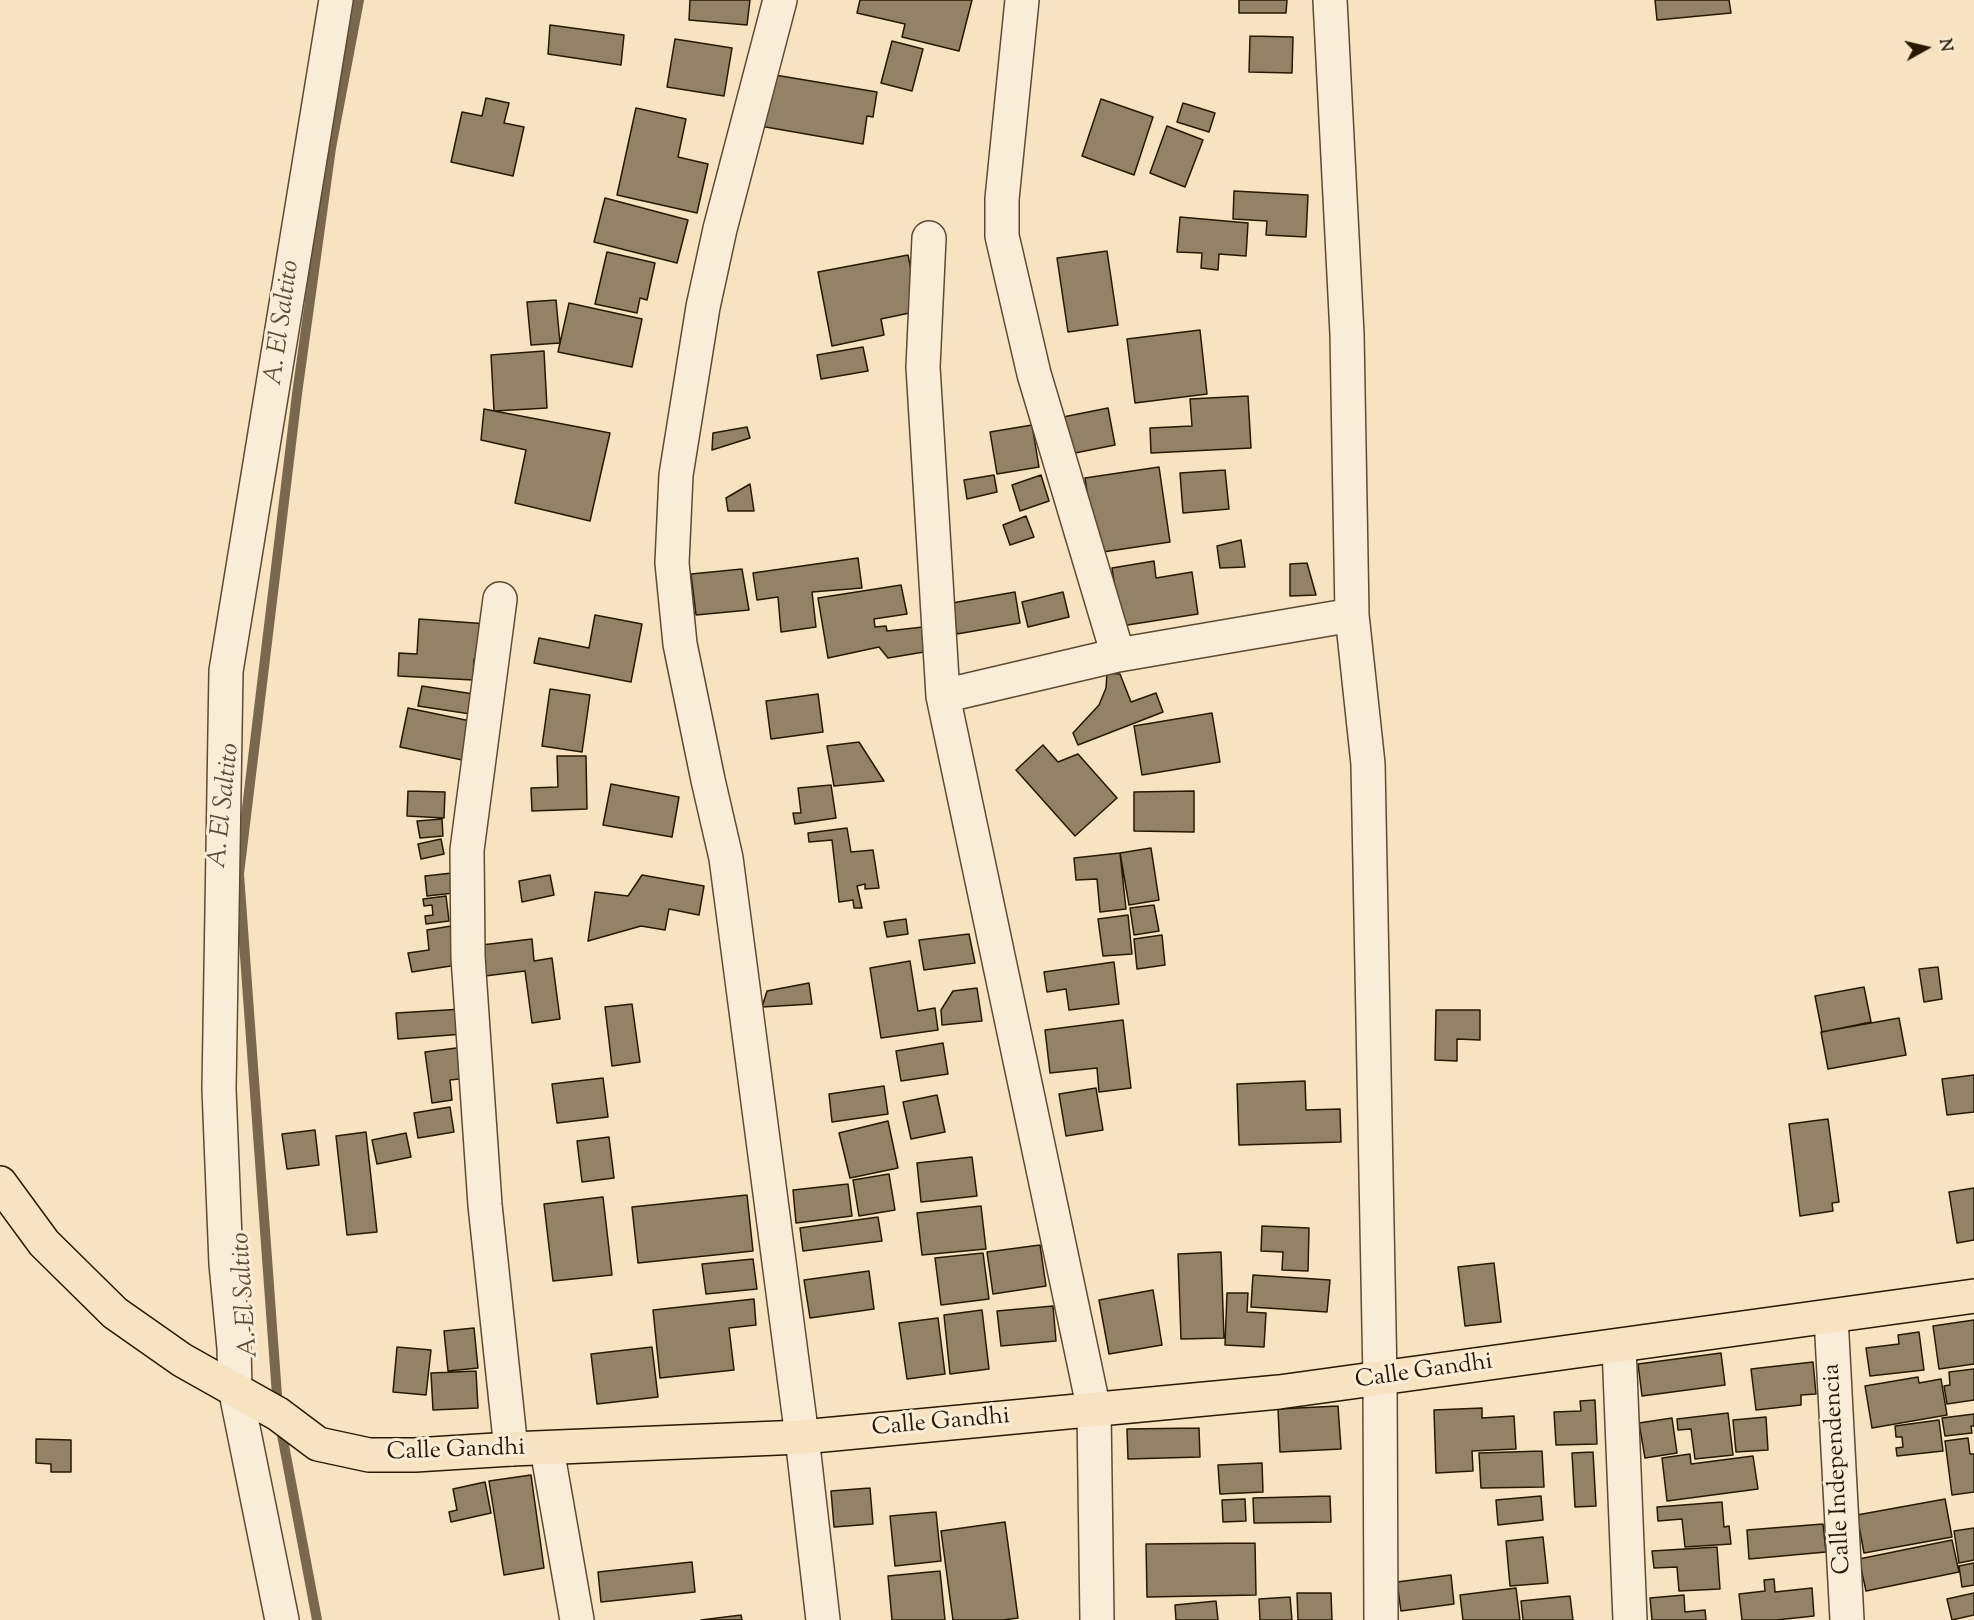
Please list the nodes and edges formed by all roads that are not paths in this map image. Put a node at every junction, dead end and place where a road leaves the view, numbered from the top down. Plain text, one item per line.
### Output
1 (336, 0) edge
2 (780, 0) edge
3 (1022, 0) edge
4 (1330, 0) edge
5 (929, 238) dead end
6 (500, 599) dead end
7 (1352, 615) junction
8 (1118, 655) junction
9 (943, 696) junction
10 (0, 1183) edge
11 (1974, 1296) edge
12 (1831, 1317) junction
13 (1619, 1347) junction
14 (1380, 1379) junction
15 (235, 1388) junction
16 (1094, 1410) junction
17 (802, 1437) junction
18 (511, 1449) junction
19 (547, 1449) junction
20 (282, 1620) edge
21 (577, 1620) edge
22 (823, 1620) edge
23 (1097, 1620) edge
24 (1381, 1620) edge
25 (1629, 1620) edge
26 (1846, 1620) edge

1 - 15 street
2 - 17 street
3 - 8 street
4 - 7 street
5 - 9 street
6 - 18 street
7 - 8 street
7 - 14 street
8 - 9 street
9 - 16 street
10 - 15 main road, Calle Gandhi
11 - 12 main road, Calle Gandhi
12 - 13 main road, Calle Gandhi
12 - 26 street, Calle Independencia
13 - 14 main road, Calle Gandhi
13 - 25 street
14 - 16 main road, Calle Gandhi
14 - 24 street
15 - 18 main road, Calle Gandhi
15 - 20 street
16 - 17 main road, Calle Gandhi
16 - 23 street
17 - 19 main road, Calle Gandhi
17 - 22 street
18 - 19 main road, Calle Gandhi
19 - 21 street

